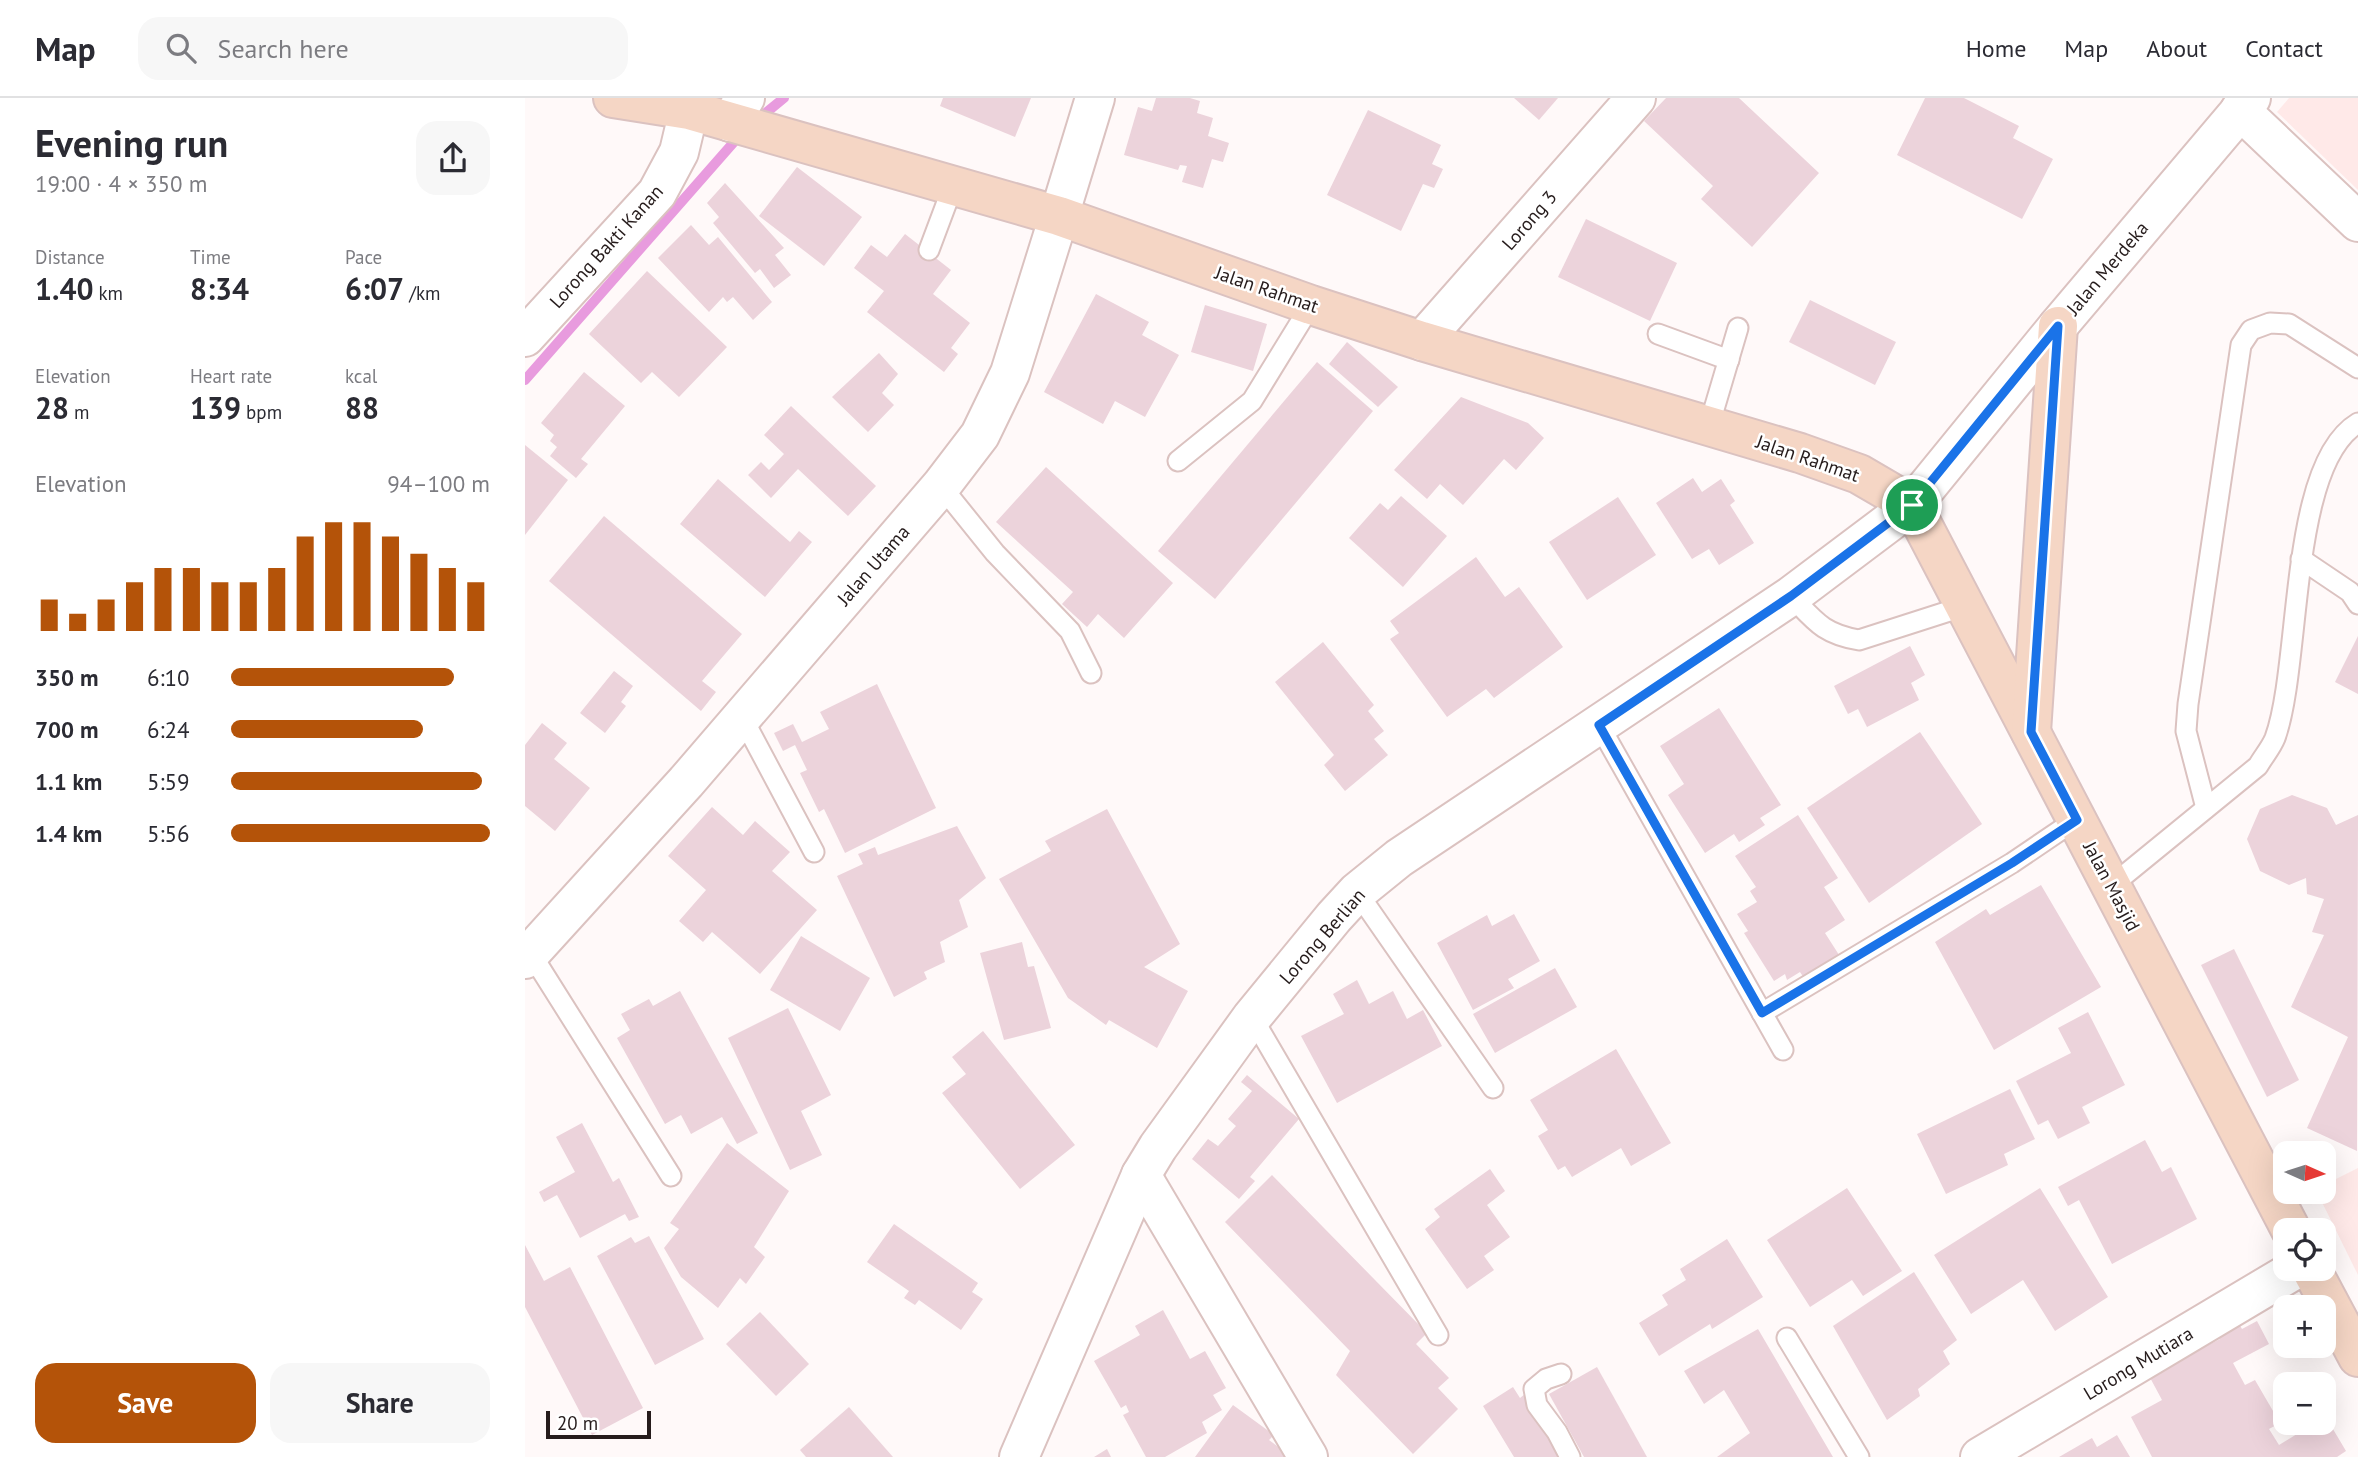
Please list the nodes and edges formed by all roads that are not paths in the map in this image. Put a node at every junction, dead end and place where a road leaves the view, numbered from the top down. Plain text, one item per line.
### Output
1 (613, 98) edge
2 (1095, 98) edge
3 (1636, 98) edge
4 (2246, 104) edge
5 (689, 110) junction
6 (737, 110) edge
7 (953, 186) junction
8 (1059, 216) junction
9 (2358, 222) edge
10 (929, 250) dead end
11 (1311, 305) junction
12 (2058, 326) junction
13 (1738, 328) dead end
14 (1658, 334) dead end
15 (525, 337) edge
16 (1422, 341) junction
17 (1729, 359) junction
18 (2358, 368) edge
19 (2358, 423) edge
20 (1709, 426) junction
21 (1178, 461) dead end
22 (941, 486) junction
23 (1912, 505) junction
24 (2301, 559) junction
25 (1791, 596) junction
26 (2358, 604) edge
27 (1965, 606) junction
28 (1091, 673) dead end
29 (742, 717) junction
30 (1599, 725) junction
31 (2031, 732) junction
32 (2206, 808) junction
33 (2077, 820) junction
34 (814, 852) dead end
35 (2111, 886) junction
36 (1357, 892) junction
37 (528, 956) edge
38 (1762, 1013) junction
39 (1252, 1017) junction
40 (1783, 1050) dead end
41 (1493, 1088) dead end
42 (1140, 1175) junction
43 (671, 1176) dead end
44 (2285, 1218) edge
45 (2276, 1281) edge
46 (2317, 1281) edge
47 (1438, 1335) dead end
48 (1787, 1338) dead end
49 (2358, 1357) edge
50 (1561, 1374) dead end
51 (1019, 1457) edge
52 (1308, 1457) edge
53 (1570, 1457) edge
54 (1859, 1457) edge
55 (1980, 1457) edge

1 - 5 main road, Jalan Rahmat
2 - 8 street, Jalan Utama
3 - 16 street, Lorong 3
4 - 9 street
4 - 12 street, Jalan Merdeka
5 - 6 main road, Jalan Rahmat
5 - 15 street, Lorong Bakti Kanan
6 - 7 main road, Jalan Rahmat
7 - 8 main road, Jalan Rahmat
7 - 10 lane
8 - 11 main road, Jalan Rahmat
8 - 22 street, Jalan Utama
11 - 16 main road, Jalan Rahmat
11 - 21 lane
12 - 23 street, Jalan Merdeka
12 - 31 main road
13 - 17 lane
14 - 17 lane
16 - 20 main road, Jalan Rahmat
17 - 20 lane
18 - 32 lane
19 - 24 lane
20 - 23 main road, Jalan Rahmat
22 - 28 lane
22 - 29 street, Jalan Utama
23 - 25 street, Lorong Berlian
23 - 27 main road, Jalan Masjid
24 - 26 lane
24 - 32 lane
25 - 27 lane
25 - 30 street, Lorong Berlian
27 - 31 main road, Jalan Masjid
29 - 34 lane
29 - 37 street, Jalan Utama
30 - 36 street, Lorong Berlian
30 - 38 lane
31 - 33 main road, Jalan Masjid
32 - 35 lane
33 - 35 main road, Jalan Masjid
33 - 38 lane
35 - 44 main road, Jalan Masjid
36 - 39 street, Lorong Berlian
36 - 41 lane
37 - 43 lane
38 - 40 lane
39 - 42 street, Lorong Berlian
39 - 47 lane
42 - 51 street, Lorong Berlian
42 - 52 street
45 - 55 street, Lorong Mutiara
46 - 49 main road
48 - 54 lane
50 - 53 lane

